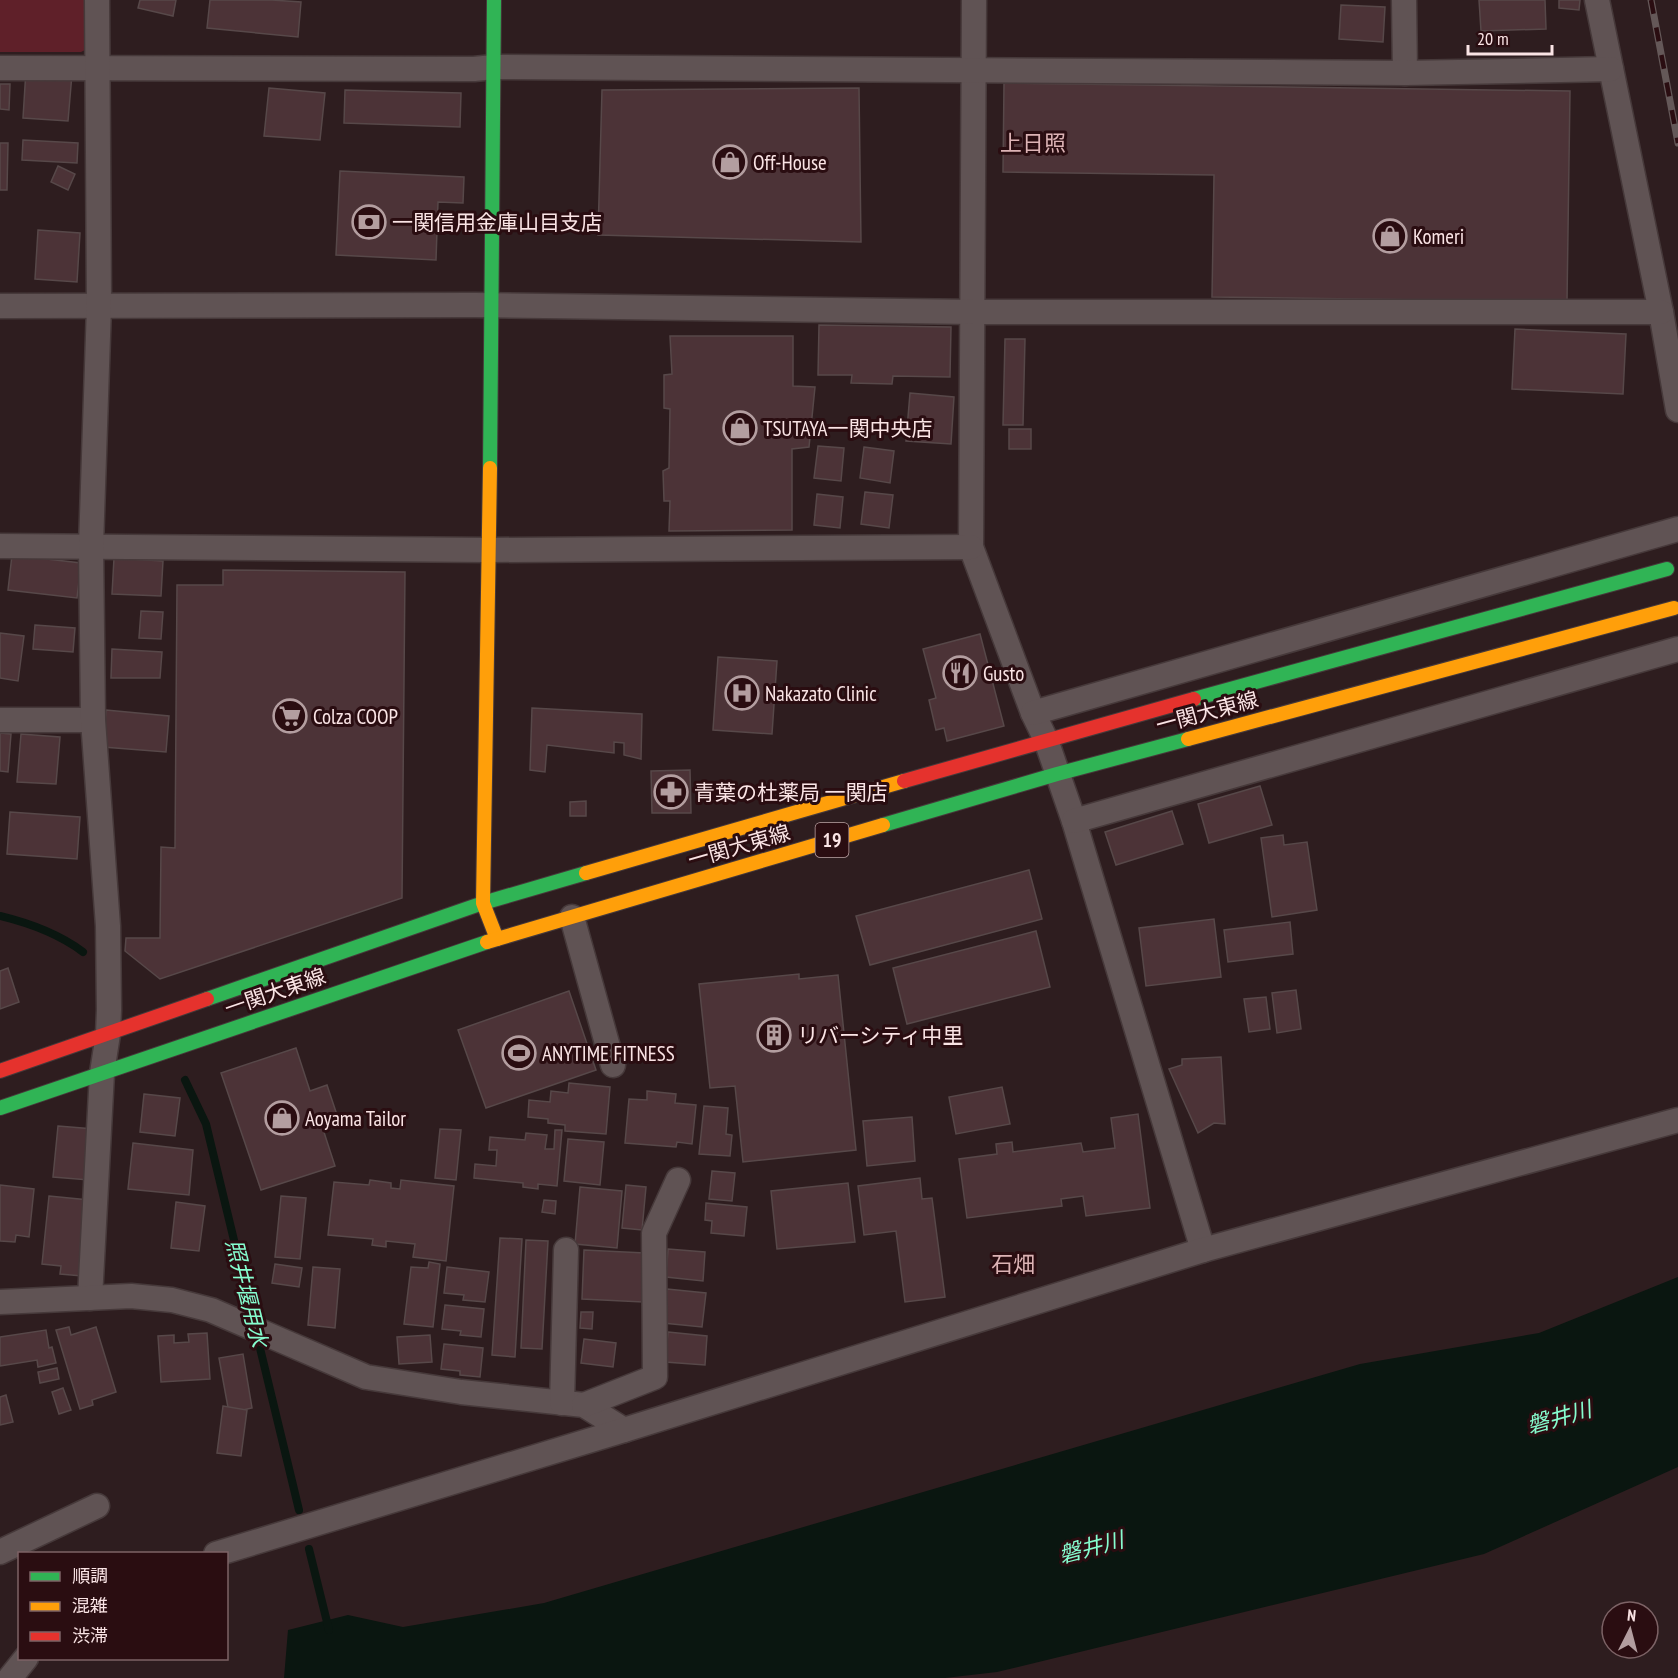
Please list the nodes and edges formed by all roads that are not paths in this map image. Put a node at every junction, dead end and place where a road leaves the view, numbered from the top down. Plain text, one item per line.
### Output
1 (97, 0) edge
2 (494, 0) edge
3 (974, 0) edge
4 (1404, 0) edge
5 (1598, 0) edge
6 (494, 66) junction
7 (0, 68) edge
8 (97, 69) junction
9 (1611, 69) junction
10 (974, 70) junction
11 (1405, 73) junction
12 (493, 305) junction
13 (0, 306) edge
14 (99, 306) junction
15 (974, 312) junction
16 (1661, 312) junction
17 (1678, 410) edge
18 (1678, 530) edge
19 (0, 546) edge
20 (91, 546) junction
21 (970, 547) junction
22 (489, 550) junction
23 (1667, 569) dead end
24 (1674, 608) dead end
25 (1678, 649) edge
26 (1033, 713) junction
27 (0, 720) edge
28 (93, 720) junction
29 (1046, 740) junction
30 (1057, 774) junction
31 (1074, 821) junction
32 (483, 903) junction
33 (572, 917) junction
34 (497, 939) junction
35 (108, 1034) junction
36 (613, 1065) dead end
37 (0, 1071) edge
38 (102, 1073) junction
39 (0, 1108) edge
40 (1678, 1120) edge
41 (678, 1180) dead end
42 (566, 1250) dead end
43 (1203, 1250) junction
44 (90, 1298) junction
45 (0, 1302) edge
46 (573, 1404) junction
47 (624, 1430) junction
48 (97, 1506) dead end
49 (0, 1551) edge
50 (223, 1552) edge
51 (25, 1660) edge
52 (10, 1678) edge

1 - 8 street
2 - 6 main road
3 - 10 street
4 - 11 street
5 - 9 street
6 - 8 street
6 - 10 street
6 - 12 main road
7 - 8 street
8 - 14 street
9 - 11 street
9 - 16 street
10 - 11 street
10 - 15 street
12 - 14 street
12 - 15 street
12 - 22 main road
13 - 14 street
14 - 20 street
15 - 16 street
15 - 21 street
16 - 17 street
18 - 26 street
19 - 20 street
20 - 22 street
20 - 28 street
21 - 22 street
21 - 26 street
22 - 32 main road
23 - 29 main road, 一関大東線 / 19
24 - 30 main road, 一関大東線 / 19
25 - 31 street
26 - 29 street
27 - 28 street
28 - 35 street
29 - 30 street
29 - 32 main road, 一関大東線 / 19
30 - 31 street
30 - 33 main road, 一関大東線 / 19
31 - 43 street
32 - 34 main road
32 - 35 main road, 一関大東線 / 19
33 - 34 main road, 一関大東線 / 19
33 - 36 street
34 - 38 main road, 一関大東線 / 19
35 - 37 main road, 一関大東線 / 19
35 - 38 street
38 - 39 main road, 一関大東線 / 19
38 - 44 street
40 - 43 street
41 - 46 street
42 - 46 street
43 - 47 street
44 - 45 street
44 - 46 street
46 - 47 street
47 - 50 street
48 - 49 street
51 - 52 street

